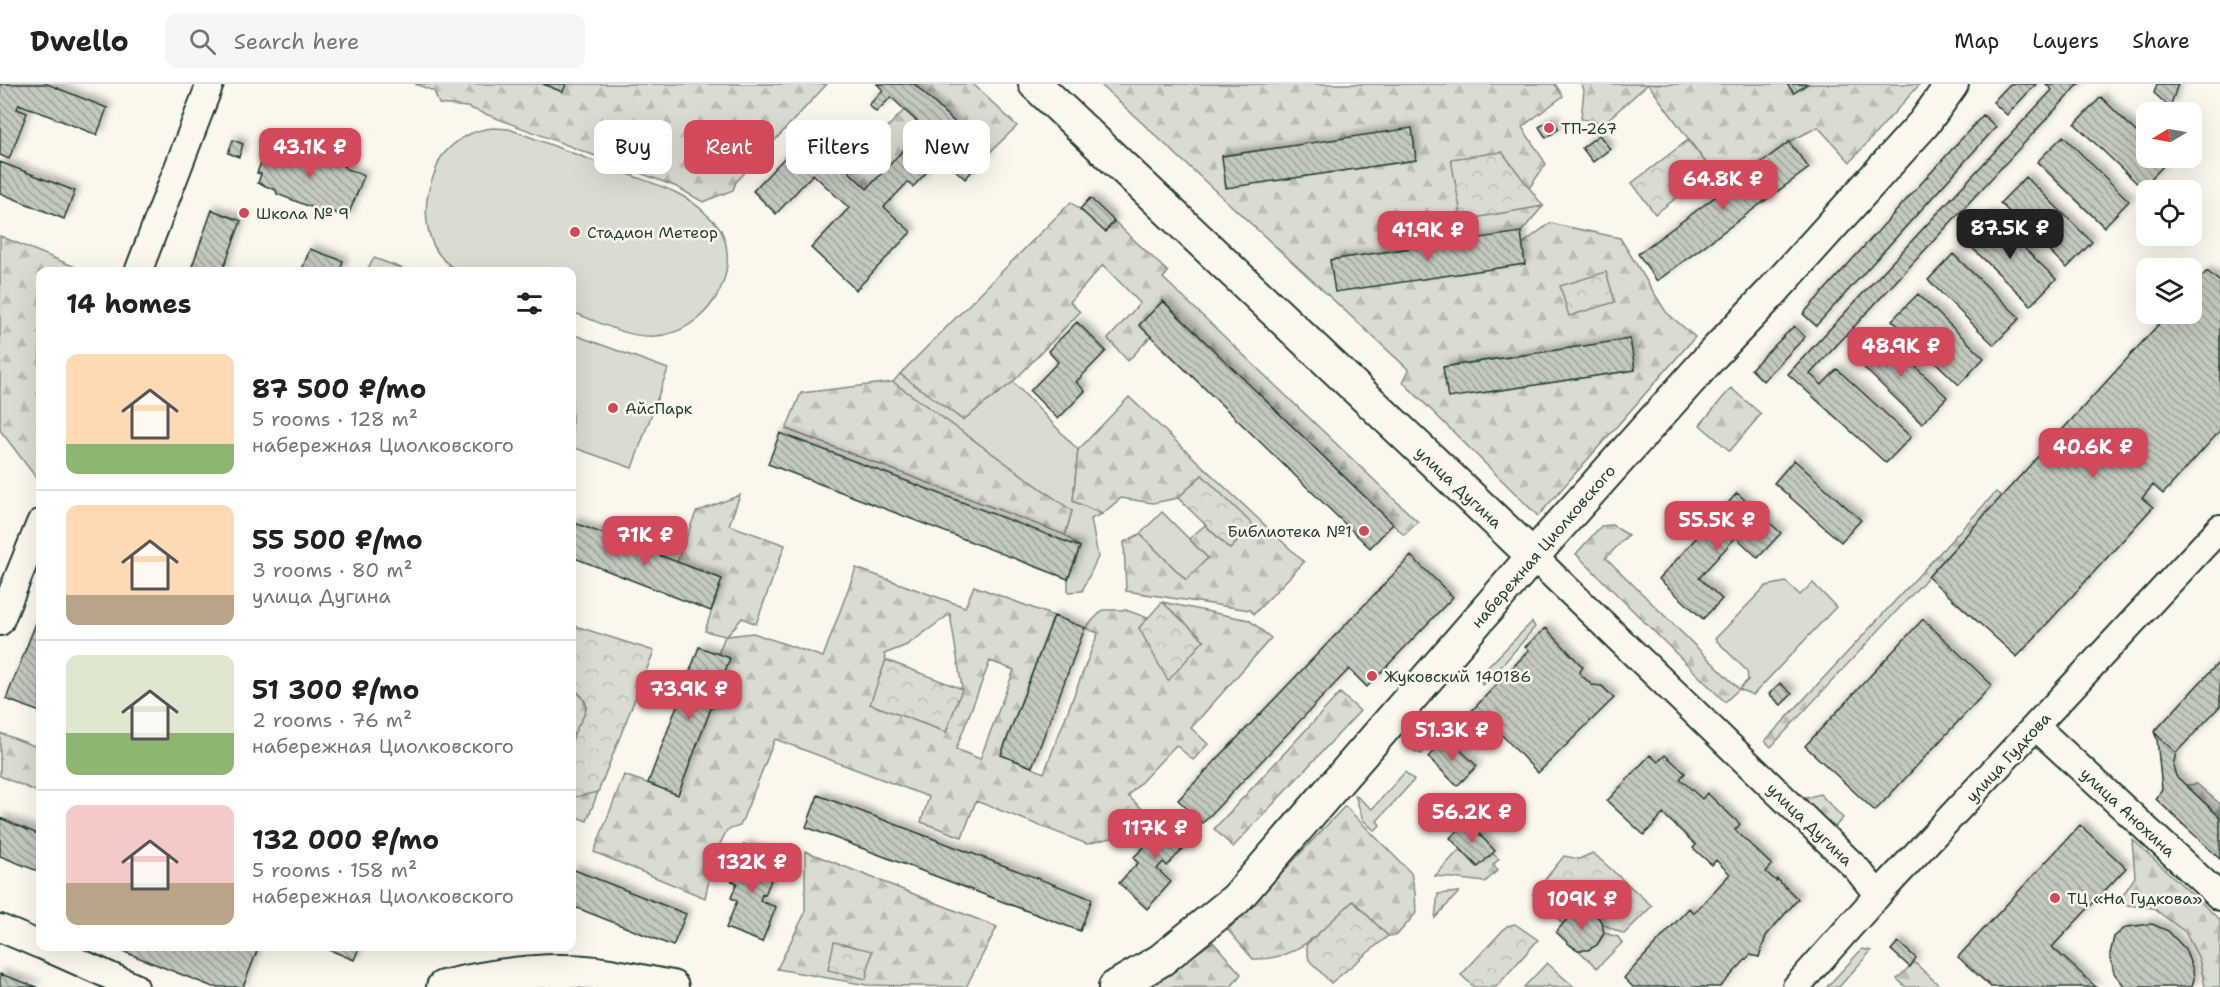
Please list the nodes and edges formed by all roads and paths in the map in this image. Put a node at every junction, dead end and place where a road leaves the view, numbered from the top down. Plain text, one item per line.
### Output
1 (210, 84) edge
2 (1035, 84) edge
3 (1952, 84) edge
4 (140, 267) edge
5 (2220, 528) edge
6 (36, 533) edge
7 (1533, 556) junction
8 (0, 622) edge
9 (2036, 727) junction
10 (1878, 895) junction
11 (2220, 897) edge
12 (0, 928) edge
13 (36, 943) edge
14 (53, 951) edge
15 (135, 987) edge
16 (443, 987) edge
17 (672, 987) edge
18 (1115, 987) edge
19 (1796, 987) edge

1 - 4 street
2 - 7 main road, улица Дугина
3 - 7 main road, набережная Циолковского
5 - 9 street, улица Гудкова
6 - 8 street
7 - 10 street, улица Дугина
7 - 18 main road, набережная Циолковского
9 - 10 street, улица Гудкова
9 - 11 street, улица Анохина
10 - 19 street, улица Гудкова
12 - 13 street
14 - 15 street
16 - 17 main road

